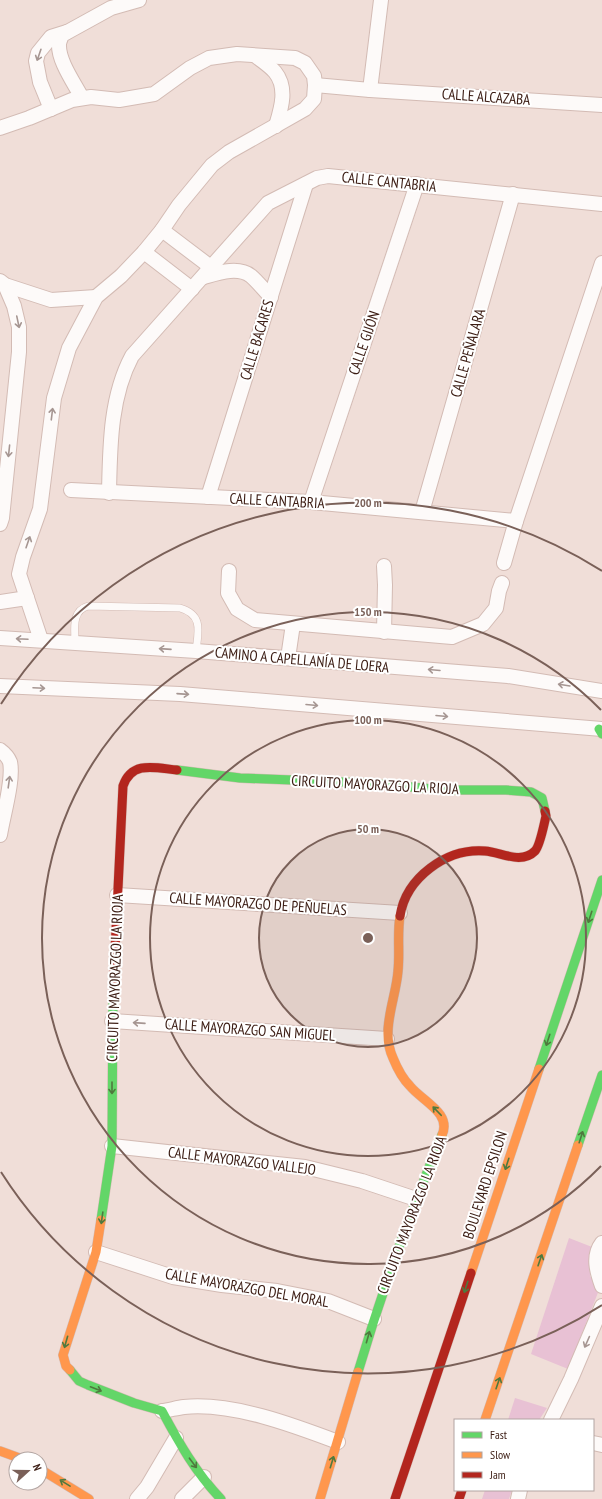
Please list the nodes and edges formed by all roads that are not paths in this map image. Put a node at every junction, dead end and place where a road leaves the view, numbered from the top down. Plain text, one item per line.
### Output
1 (381, 0) edge
2 (133, 1) edge
3 (67, 32) junction
4 (256, 56) junction
5 (315, 85) junction
6 (370, 90) junction
7 (82, 98) junction
8 (602, 105) edge
9 (51, 109) junction
10 (276, 126) junction
11 (0, 128) edge
12 (306, 184) junction
13 (417, 184) junction
14 (513, 194) junction
15 (602, 204) edge
16 (162, 230) junction
17 (144, 252) junction
18 (602, 263) edge
19 (208, 272) junction
20 (3, 283) edge
21 (192, 289) junction
22 (96, 297) junction
23 (270, 297) junction
24 (72, 490) dead end
25 (109, 493) junction
26 (208, 497) junction
27 (311, 502) junction
28 (422, 512) junction
29 (516, 521) junction
30 (0, 524) edge
31 (504, 563) dead end
32 (384, 566) dead end
33 (229, 570) dead end
34 (502, 583) dead end
35 (27, 598) junction
36 (0, 602) edge
37 (293, 624) junction
38 (384, 632) junction
39 (0, 638) edge
40 (41, 640) junction
41 (75, 643) junction
42 (196, 651) junction
43 (288, 658) junction
44 (0, 686) edge
45 (602, 691) edge
46 (601, 730) edge
47 (0, 750) edge
48 (0, 835) edge
49 (602, 880) edge
50 (117, 895) junction
51 (400, 913) junction
52 (112, 1021) junction
53 (387, 1039) junction
54 (602, 1075) edge
55 (112, 1146) junction
56 (416, 1199) junction
57 (602, 1243) edge
58 (96, 1252) junction
59 (602, 1286) edge
60 (602, 1306) edge
61 (374, 1319) junction
62 (162, 1411) junction
63 (485, 1419) edge
64 (551, 1419) edge
65 (176, 1438) junction
66 (338, 1442) junction
67 (48, 1474) edge
68 (204, 1477) junction
69 (90, 1499) edge
70 (137, 1499) edge
71 (182, 1499) edge
72 (222, 1499) edge
73 (320, 1499) edge
74 (395, 1499) edge

1 - 6 street
2 - 3 street
3 - 7 street
3 -> 9 street
4 - 5 street
4 - 7 street
4 - 10 street
5 - 6 street, CALLE ALCAZABA
5 - 10 street
6 - 8 street, CALLE ALCAZABA
7 - 9 street
9 - 11 street
10 - 16 street
12 - 13 street, CALLE CANTABRIA
12 - 19 street, CALLE CANTABRIA
12 - 23 street, CALLE BACARES
13 - 14 street, CALLE CANTABRIA
13 - 27 street, CALLE GIJÓN
14 - 15 street, CALLE CANTABRIA
14 - 28 street, CALLE PEÑALARA
16 - 17 street
16 - 19 street
17 - 21 street
17 - 22 street
18 - 29 street
19 - 21 street, CALLE CANTABRIA
19 - 23 street
20 - 22 street
20 -> 30 street
21 - 25 street, CALLE CANTABRIA
35 -> 22 street
23 - 26 street, CALLE BACARES
24 - 25 street, CALLE CANTABRIA
25 - 26 street, CALLE CANTABRIA
26 - 27 street, CALLE CANTABRIA
27 - 28 street, CALLE CANTABRIA
28 - 29 street, CALLE CANTABRIA
29 - 31 street
32 - 38 street
33 - 37 street
34 - 38 street
35 - 36 street
35 - 40 street
37 - 38 street
37 - 43 street
40 -> 39 street, CAMINO A CAPELLANÍA DE LOERA
40 - 41 street, CAMINO A CAPELLANÍA DE LOERA
42 -> 41 street, CAMINO A CAPELLANÍA DE LOERA
41 - 42 lane
42 - 43 street, CAMINO A CAPELLANÍA DE LOERA
45 -> 43 street, CAMINO A CAPELLANÍA DE LOERA
44 -> 46 street
48 -> 47 street
49 -> 74 street, BOULEVARD EPSILON
50 - 51 street, CALLE MAYORAZGO DE PEÑUELAS
50 - 51 street, CIRCUITO MAYORAZGO LA RIOJA
50 - 52 street, CIRCUITO MAYORAZGO LA RIOJA
51 - 53 street, CIRCUITO MAYORAZGO LA RIOJA
53 -> 52 street, CALLE MAYORAZGO SAN MIGUEL
52 -> 55 street, CIRCUITO MAYORAZGO LA RIOJA
56 -> 53 street, CIRCUITO MAYORAZGO LA RIOJA
63 -> 54 street
55 - 56 street, CALLE MAYORAZGO VALLEJO
55 -> 58 street, CIRCUITO MAYORAZGO LA RIOJA
56 - 61 street, CIRCUITO MAYORAZGO LA RIOJA
57 - 59 street
58 - 61 street, CALLE MAYORAZGO DEL MORAL
58 -> 62 street, CIRCUITO MAYORAZGO LA RIOJA
60 -> 64 street
66 -> 61 street, CIRCUITO MAYORAZGO LA RIOJA
62 - 65 street
62 - 66 street, CIRCUITO MAYORAZGO LA RIOJA
65 -> 68 street
65 - 70 street
73 -> 66 street, CIRCUITO MAYORAZGO LA RIOJA
69 -> 67 street
68 - 71 street
68 - 72 street

